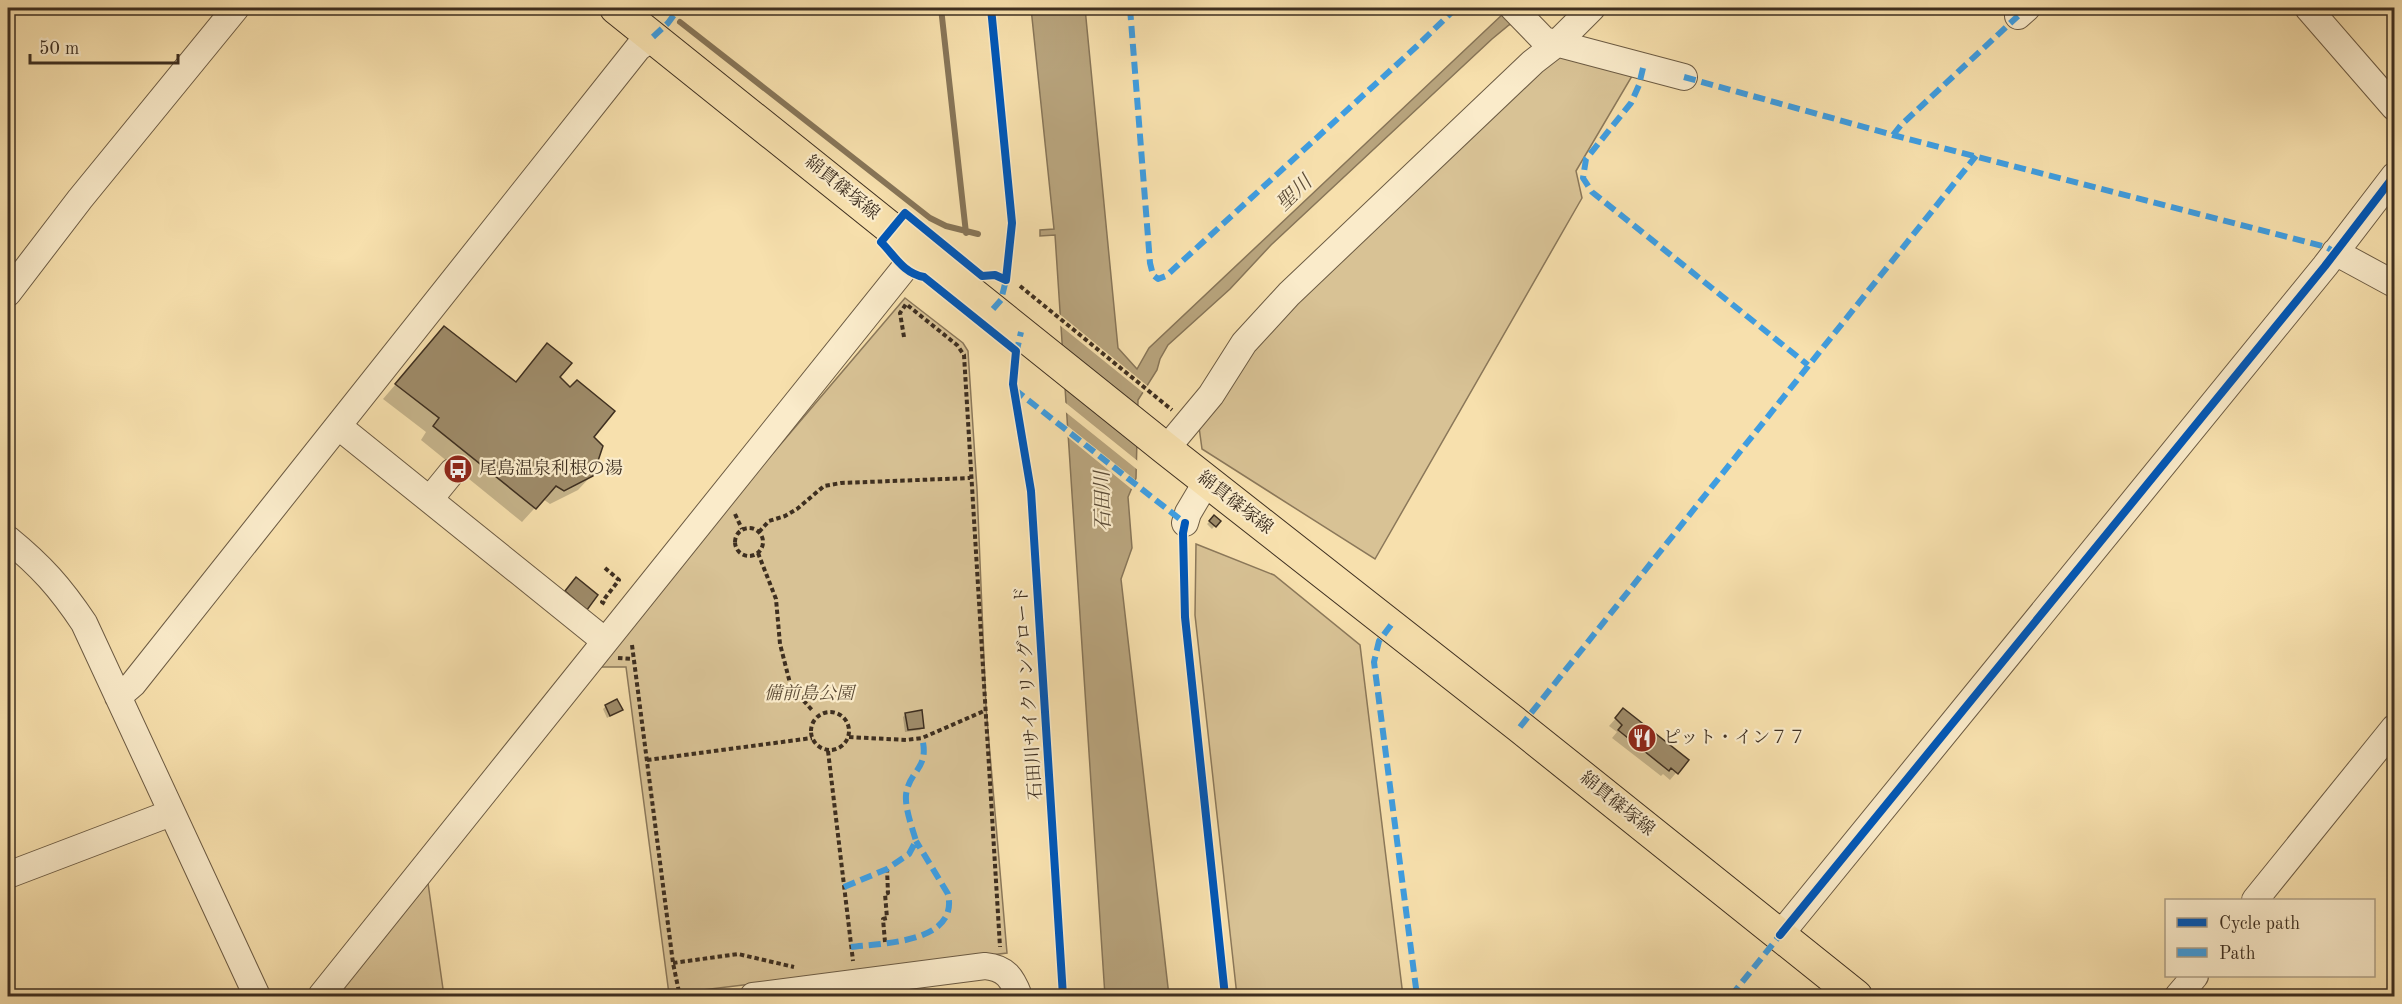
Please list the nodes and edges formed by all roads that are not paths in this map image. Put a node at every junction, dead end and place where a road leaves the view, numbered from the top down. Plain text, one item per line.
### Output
1 (236, 8) edge
2 (616, 8) edge
3 (1513, 8) edge
4 (1592, 8) edge
5 (2308, 8) edge
6 (652, 37) junction
7 (1550, 43) junction
8 (1684, 77) dead end
9 (2394, 107) edge
10 (2394, 176) edge
11 (919, 250) junction
12 (2336, 252) junction
13 (2394, 284) edge
14 (8, 292) edge
15 (338, 426) junction
16 (1162, 445) junction
17 (452, 472) dead end
18 (1207, 481) junction
19 (430, 498) junction
20 (1185, 523) dead end
21 (8, 539) edge
22 (605, 641) junction
23 (118, 697) junction
24 (2394, 728) edge
25 (171, 813) junction
26 (8, 875) edge
27 (2256, 899) edge
28 (1780, 935) junction
29 (2193, 977) edge
30 (257, 996) edge
31 (321, 996) edge
32 (753, 996) edge
33 (1019, 996) edge
34 (1856, 996) edge
35 (2178, 996) edge

1 - 14 street
2 - 6 main road, 綿貫篠塚線
3 - 7 street
4 - 7 street
5 - 9 street
6 - 11 main road, 綿貫篠塚線
6 - 15 street
7 - 8 street
7 - 16 street
10 - 12 street
11 - 16 main road, 綿貫篠塚線
11 - 22 street
12 - 13 street
12 - 28 street
15 - 19 street
15 - 23 street
16 - 18 main road, 綿貫篠塚線
17 - 19 street
18 - 20 street
18 - 28 main road, 綿貫篠塚線
19 - 22 street
21 - 23 street
22 - 31 street
23 - 25 street
24 - 27 street
25 - 26 street
25 - 30 street
28 - 34 main road, 綿貫篠塚線
29 - 35 street
32 - 33 street

